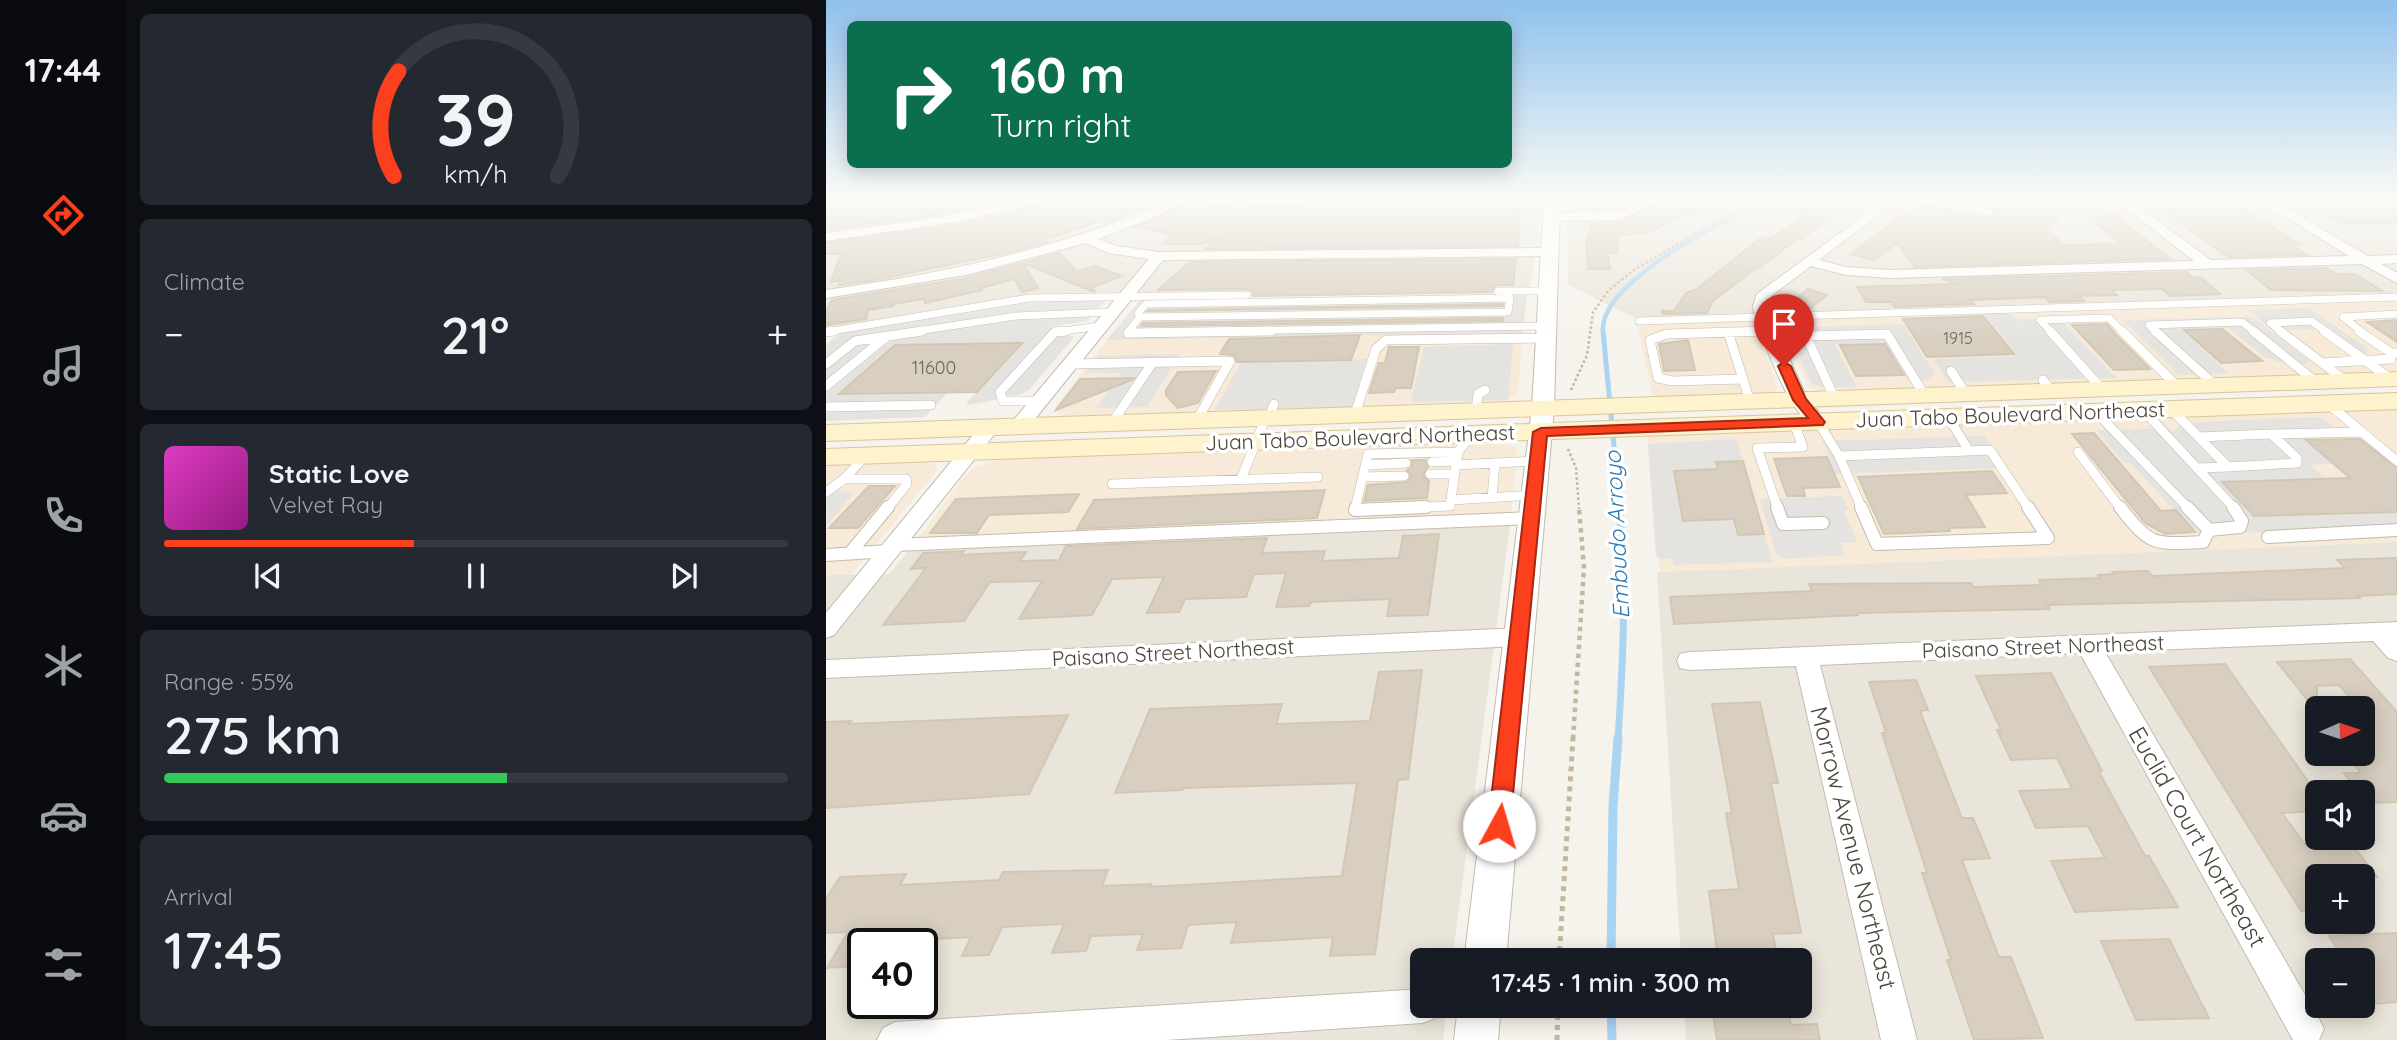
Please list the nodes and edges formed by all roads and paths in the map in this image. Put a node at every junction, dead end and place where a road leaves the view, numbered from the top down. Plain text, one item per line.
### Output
1 (1059, 246) edge
2 (1103, 246) edge
3 (1549, 246) edge
4 (1675, 246) edge
5 (1829, 246) edge
6 (2182, 246) edge
7 (2341, 246) edge
8 (1548, 252) junction
9 (1158, 256) junction
10 (2397, 258) edge
11 (2365, 260) junction
12 (1808, 261) junction
13 (2207, 264) junction
14 (2397, 279) edge
15 (1547, 291) junction
16 (826, 294) edge
17 (1126, 296) junction
18 (2397, 297) edge
19 (1379, 300) junction
20 (1235, 302) junction
21 (1113, 312) junction
22 (1374, 314) junction
23 (2397, 314) edge
24 (1229, 316) junction
25 (1140, 317) junction
26 (1639, 321) dead end
27 (1101, 326) junction
28 (1369, 329) junction
29 (1769, 330) junction
30 (1221, 331) junction
31 (831, 332) edge
32 (1546, 332) junction
33 (1728, 332) junction
34 (887, 336) junction
35 (826, 338) edge
36 (1456, 340) junction
37 (1808, 341) junction
38 (1442, 347) dead end
39 (2394, 353) edge
40 (2365, 360) junction
41 (1153, 362) junction
42 (826, 364) edge
43 (1070, 364) junction
44 (1951, 370) dead end
45 (2322, 383) junction
46 (826, 386) edge
47 (2215, 386) junction
48 (2395, 386) edge
49 (1747, 390) junction
50 (1966, 394) junction
51 (1925, 396) junction
52 (2175, 398) junction
53 (1835, 399) junction
54 (1040, 401) junction
55 (2099, 401) junction
56 (931, 405) dead end
57 (826, 407) edge
58 (2143, 410) junction
59 (1583, 411) junction
60 (1355, 414) junction
61 (1804, 415) junction
62 (1645, 417) junction
63 (1948, 417) junction
64 (1197, 420) junction
65 (1267, 420) junction
66 (1542, 420) junction
67 (1112, 423) junction
68 (1019, 426) junction
69 (990, 427) junction
70 (2362, 432) junction
71 (826, 433) edge
72 (2271, 434) junction
73 (2198, 437) junction
74 (1465, 441) junction
75 (1569, 444) dead end
76 (1379, 446) junction
77 (1969, 451) junction
78 (970, 452) junction
79 (2078, 452) dead end
80 (866, 455) junction
81 (1839, 456) junction
82 (826, 457) edge
83 (1538, 461) junction
84 (2397, 461) edge
85 (1432, 462) dead end
86 (1406, 463) dead end
87 (1495, 463) junction
88 (1366, 465) junction
89 (2228, 467) junction
90 (2197, 468) junction
91 (1430, 474) dead end
92 (1404, 476) dead end
93 (1318, 477) dead end
94 (1363, 477) junction
95 (844, 479) junction
96 (1241, 479) junction
97 (1112, 484) dead end
98 (826, 492) edge
99 (1492, 498) junction
100 (1451, 500) junction
101 (1533, 506) junction
102 (1823, 523) dead end
103 (2209, 530) junction
104 (2397, 530) edge
105 (2268, 537) dead end
106 (892, 548) junction
107 (850, 553) junction
108 (826, 555) edge
109 (826, 629) edge
110 (2388, 632) edge
111 (1520, 637) junction
112 (2088, 645) junction
113 (2397, 652) edge
114 (1806, 656) junction
115 (1689, 661) dead end
116 (826, 669) edge
117 (1486, 948) edge
118 (1560, 948) edge
119 (1410, 1007) edge
120 (1479, 1018) edge
121 (1558, 1018) edge
122 (2306, 1029) dead end
123 (895, 1040) edge
124 (1476, 1040) edge
125 (1557, 1040) edge
126 (1899, 1040) edge

1 - 16 street
2 - 9 street
3 - 8 street
4 - 59 path
5 - 12 street
6 - 13 street
7 - 11 street
8 - 9 street
8 - 15 street
9 - 17 street
10 - 11 street
11 - 13 street
11 - 14 street
12 - 13 street
12 - 29 street
15 - 17 lane
15 - 32 street
17 - 21 street
17 - 31 lane
18 - 29 lane
19 - 20 lane
19 - 22 lane
19 - 22 lane
20 - 24 lane
20 - 25 lane
21 - 27 street
21 - 34 lane
22 - 24 lane
22 - 28 lane
23 - 39 lane
24 - 25 lane
24 - 30 lane
25 - 30 lane
26 - 29 lane
27 - 43 street
27 - 54 lane
28 - 30 lane
28 - 32 lane
29 - 33 lane
29 - 37 lane
29 - 61 street
31 - 35 lane
32 - 36 lane
32 - 66 street
33 - 49 lane
33 - 49 lane
34 - 42 lane
34 - 46 lane
36 - 38 lane
36 - 60 lane
37 - 51 lane
37 - 53 lane
39 - 40 lane
40 - 45 lane
40 - 45 lane
40 - 48 lane
41 - 43 lane
41 - 64 lane
41 - 67 lane
43 - 54 street
44 - 50 lane
45 - 47 main road, Juan Tabo Boulevard Northeast
45 - 47 lane
45 - 48 main road, Juan Tabo Boulevard Northeast
45 - 48 main road, Juan Tabo Boulevard Northeast
45 - 52 main road, Juan Tabo Boulevard Northeast
45 - 70 lane
47 - 52 main road, Juan Tabo Boulevard Northeast
49 - 61 main road, Juan Tabo Boulevard Northeast
49 - 62 main road, Juan Tabo Boulevard Northeast
50 - 51 main road, Juan Tabo Boulevard Northeast
50 - 55 main road, Juan Tabo Boulevard Northeast
51 - 53 main road, Juan Tabo Boulevard Northeast
52 - 55 main road, Juan Tabo Boulevard Northeast
52 - 55 lane
52 - 58 main road, Juan Tabo Boulevard Northeast
52 - 73 lane
53 - 61 main road, Juan Tabo Boulevard Northeast
54 - 68 street
55 - 58 main road, Juan Tabo Boulevard Northeast
55 - 63 main road, Juan Tabo Boulevard Northeast
55 - 103 lane
56 - 57 lane
58 - 90 lane
59 - 62 main road, Juan Tabo Boulevard Northeast
59 - 66 main road, Juan Tabo Boulevard Northeast
60 - 65 main road, Juan Tabo Boulevard Northeast
60 - 74 main road, Juan Tabo Boulevard Northeast
61 - 62 main road, Juan Tabo Boulevard Northeast
61 - 63 main road, Juan Tabo Boulevard Northeast
61 - 81 lane
61 - 102 lane
63 - 77 lane
64 - 65 main road, Juan Tabo Boulevard Northeast
64 - 67 main road, Juan Tabo Boulevard Northeast
65 - 76 main road, Juan Tabo Boulevard Northeast
65 - 78 main road, Juan Tabo Boulevard Northeast
65 - 96 lane
66 - 74 main road, Juan Tabo Boulevard Northeast
66 - 83 street
67 - 68 main road, Juan Tabo Boulevard Northeast
68 - 69 main road, Juan Tabo Boulevard Northeast
69 - 71 main road, Juan Tabo Boulevard Northeast
69 - 78 street
70 - 72 lane
70 - 84 lane
72 - 73 lane
72 - 89 lane
73 - 89 lane
74 - 76 main road, Juan Tabo Boulevard Northeast
74 - 85 lane
74 - 87 lane
74 - 91 lane
74 - 100 lane
75 - 118 path
76 - 88 lane
77 - 81 lane
77 - 81 lane
78 - 80 main road, Juan Tabo Boulevard Northeast
78 - 106 street
79 - 103 lane
80 - 82 main road, Juan Tabo Boulevard Northeast
80 - 95 lane
83 - 87 lane
83 - 101 street
86 - 88 lane
87 - 99 lane
88 - 94 lane
89 - 90 lane
90 - 103 lane
92 - 94 lane
93 - 96 lane
94 - 100 lane
95 - 98 lane
95 - 107 lane
96 - 97 lane
99 - 100 lane
99 - 101 lane
101 - 106 lane
101 - 111 street
104 - 105 lane
106 - 107 lane
106 - 109 street
107 - 108 lane
110 - 112 street, Paisano Street Northeast
110 - 113 street
111 - 116 street, Paisano Street Northeast
111 - 117 street
112 - 114 street, Paisano Street Northeast
112 - 122 street, Euclid Court Northeast
114 - 115 street, Paisano Street Northeast
114 - 126 street, Morrow Avenue Northeast
119 - 123 street
120 - 124 street
121 - 125 path

